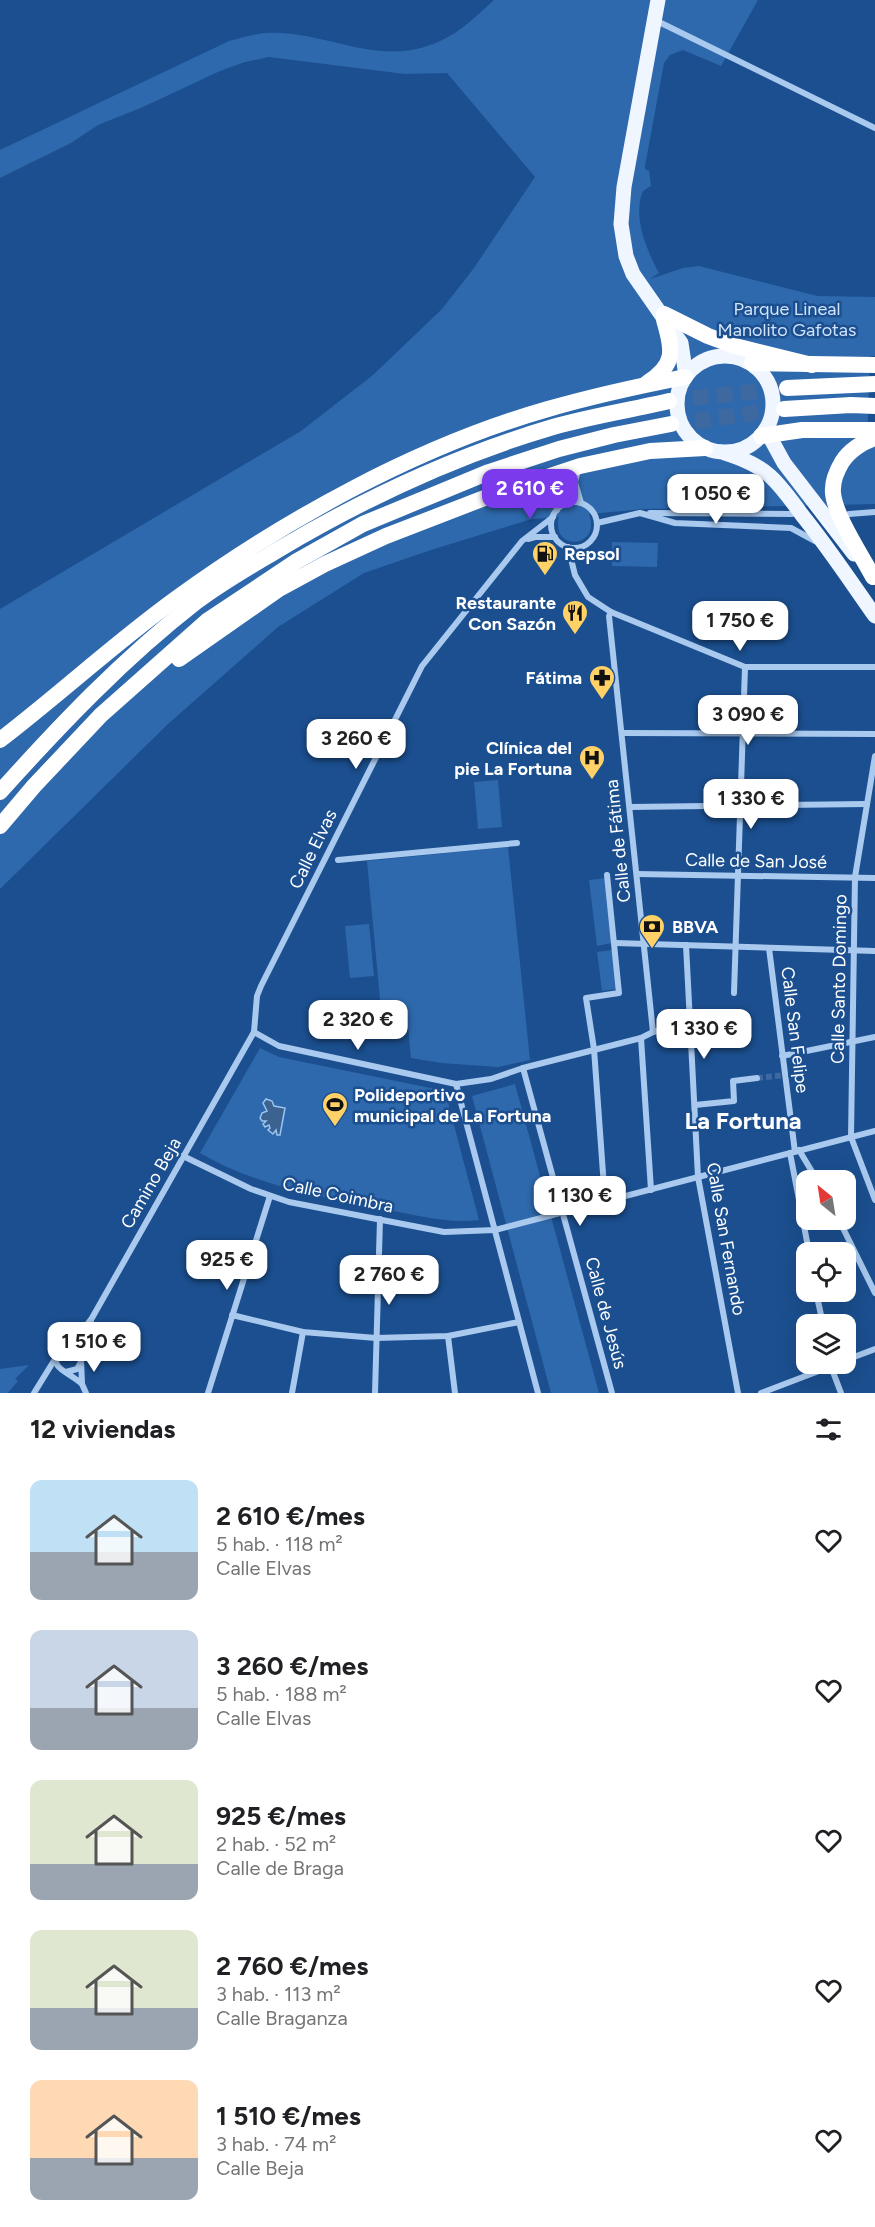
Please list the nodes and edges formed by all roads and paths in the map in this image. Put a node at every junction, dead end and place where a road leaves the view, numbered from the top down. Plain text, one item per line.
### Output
1 (658, 0) edge
2 (654, 20) junction
3 (875, 128) edge
4 (664, 317) junction
5 (732, 356) junction
6 (752, 363) junction
7 (812, 365) junction
8 (875, 365) edge
9 (686, 377) junction
10 (875, 384) edge
11 (644, 385) junction
12 (787, 388) tunnel mouth
13 (669, 401) tunnel mouth
14 (875, 406) edge
15 (784, 409) tunnel mouth
16 (671, 424) tunnel mouth
17 (875, 429) edge
18 (765, 434) junction
19 (875, 438) edge
20 (705, 448) junction
21 (722, 452) junction
22 (580, 466) junction
23 (534, 480) junction
24 (581, 503) junction
25 (556, 510) junction
26 (875, 512) edge
27 (640, 513) junction
28 (792, 514) dead end
29 (849, 514) dead end
30 (553, 517) junction
31 (597, 523) junction
32 (555, 537) junction
33 (522, 541) junction
34 (568, 547) junction
35 (842, 570) junction
36 (874, 579) edge
37 (196, 602) junction
38 (611, 612) junction
39 (873, 615) edge
40 (745, 667) junction
41 (875, 667) edge
42 (101, 715) junction
43 (24, 722) junction
44 (622, 733) junction
45 (744, 734) junction
46 (875, 734) edge
47 (0, 740) edge
48 (875, 756) edge
49 (0, 792) edge
50 (867, 804) junction
51 (740, 805) junction
52 (630, 807) junction
53 (0, 826) edge
54 (518, 843) dead end
55 (338, 860) dead end
56 (637, 874) junction
57 (607, 875) dead end
58 (738, 875) junction
59 (855, 877) junction
60 (875, 878) edge
61 (615, 943) junction
62 (644, 944) junction
63 (686, 945) junction
64 (735, 946) junction
65 (769, 948) junction
66 (854, 950) junction
67 (875, 951) edge
68 (734, 993) dead end
69 (690, 1022) junction
70 (254, 1032) junction
71 (653, 1032) junction
72 (875, 1037) edge
73 (641, 1038) junction
74 (853, 1041) junction
75 (594, 1049) junction
76 (782, 1056) junction
77 (523, 1068) junction
78 (757, 1078) tunnel mouth
79 (456, 1084) junction
80 (695, 1105) junction
81 (875, 1131) edge
82 (851, 1137) junction
83 (795, 1152) junction
84 (183, 1156) junction
85 (809, 1170) edge
86 (699, 1177) junction
87 (651, 1190) junction
88 (270, 1196) junction
89 (875, 1200) edge
90 (605, 1201) junction
91 (564, 1212) junction
92 (380, 1219) junction
93 (495, 1230) junction
94 (844, 1230) edge
95 (808, 1242) edge
96 (875, 1293) edge
97 (232, 1315) junction
98 (92, 1318) junction
99 (519, 1322) junction
100 (303, 1332) junction
101 (448, 1336) junction
102 (376, 1338) junction
103 (70, 1347) junction
104 (875, 1349) edge
105 (856, 1356) edge
106 (56, 1358) junction
107 (81, 1359) junction
108 (66, 1372) junction
109 (808, 1374) edge
110 (836, 1374) edge
111 (82, 1384) junction
112 (34, 1393) edge
113 (86, 1393) edge
114 (208, 1393) edge
115 (292, 1393) edge
116 (375, 1393) edge
117 (455, 1393) edge
118 (538, 1393) edge
119 (612, 1393) edge
120 (738, 1393) edge
121 (761, 1393) edge
122 (841, 1393) edge

1 - 2 main road
2 - 3 street
2 - 4 main road
4 - 5 main road
4 - 7 highway
4 - 9 main road
4 - 11 highway
5 - 6 main road
5 - 9 main road
6 - 7 highway
6 - 18 main road
7 - 8 highway
9 - 11 highway
9 - 20 main road
10 - 12 highway
11 - 43 highway
13 - 37 highway
14 - 15 highway
16 - 42 highway
17 - 18 highway
18 - 21 main road
18 - 36 main road
19 - 36 highway
20 - 21 main road
20 - 22 highway
21 - 35 main road
22 - 23 highway
22 - 24 street
23 - 25 street
23 - 42 highway
24 - 25 street
24 - 31 street
25 - 30 street
26 - 29 street
27 - 28 street
27 - 31 street
27 - 35 street
30 - 32 street
30 - 33 street, Calle Elvas
31 - 34 street
32 - 33 street
32 - 34 street
33 - 70 street, Calle Elvas
34 - 38 street
35 - 39 main road
37 - 43 highway
37 - 49 highway
38 - 40 street
38 - 44 street, Calle de Fátima
40 - 41 street
40 - 45 street
42 - 53 highway
43 - 47 highway
44 - 45 street
44 - 52 street, Calle de Fátima
45 - 46 street
45 - 51 street
48 - 50 street, Calle Santo Domingo
50 - 51 street
50 - 59 street, Calle Santo Domingo
51 - 52 street
51 - 58 street
52 - 56 street, Calle de Fátima
54 - 55 street
56 - 58 street, Calle de San José
56 - 62 street, Calle de Fátima
57 - 61 street
58 - 59 street, Calle de San José
58 - 64 street
59 - 60 street, Calle de San José
59 - 66 street, Calle Santo Domingo
61 - 62 street
61 - 75 street
62 - 63 street
62 - 71 street, Calle de Fátima
63 - 64 street
63 - 69 street, Calle San Fernando
64 - 65 street
64 - 68 street
65 - 66 street
65 - 76 street, Calle San Felipe
66 - 67 street
66 - 74 street, Calle Santo Domingo
69 - 71 street
69 - 80 street, Calle San Fernando
70 - 79 street
70 - 84 street, Camino Beja
71 - 73 street
72 - 74 street
73 - 75 street
73 - 87 street
74 - 76 street
74 - 82 street, Calle Santo Domingo
75 - 77 street
75 - 90 street
76 - 83 street, Calle San Felipe
77 - 79 street
77 - 91 street, Calle de Jesús
78 - 80 street
79 - 93 street
80 - 86 street, Calle San Fernando
81 - 82 street, Calle Coimbra
82 - 83 street, Calle Coimbra
82 - 89 street, Calle Santo Domingo
83 - 85 street
83 - 86 street, Calle Coimbra
83 - 95 street, Calle San Felipe
84 - 88 street, Calle Coimbra
84 - 98 street, Camino Beja
86 - 87 street, Calle Coimbra
86 - 120 street, Calle San Fernando
87 - 90 street, Calle Coimbra
88 - 92 street, Calle Coimbra
88 - 97 street
90 - 91 street, Calle Coimbra
91 - 93 street, Calle Coimbra
91 - 119 street, Calle de Jesús
92 - 93 street, Calle Coimbra
92 - 102 street
93 - 99 street
94 - 96 street
97 - 100 street
97 - 114 street
98 - 103 street, Camino Beja
98 - 107 street
99 - 101 street
99 - 118 street
100 - 102 street
100 - 115 street
101 - 102 street
101 - 117 street
102 - 116 street
103 - 106 street
103 - 107 street
104 - 105 street
106 - 108 street
106 - 112 street
107 - 108 street
107 - 111 street
108 - 111 street
109 - 121 street
110 - 122 street
111 - 113 street

